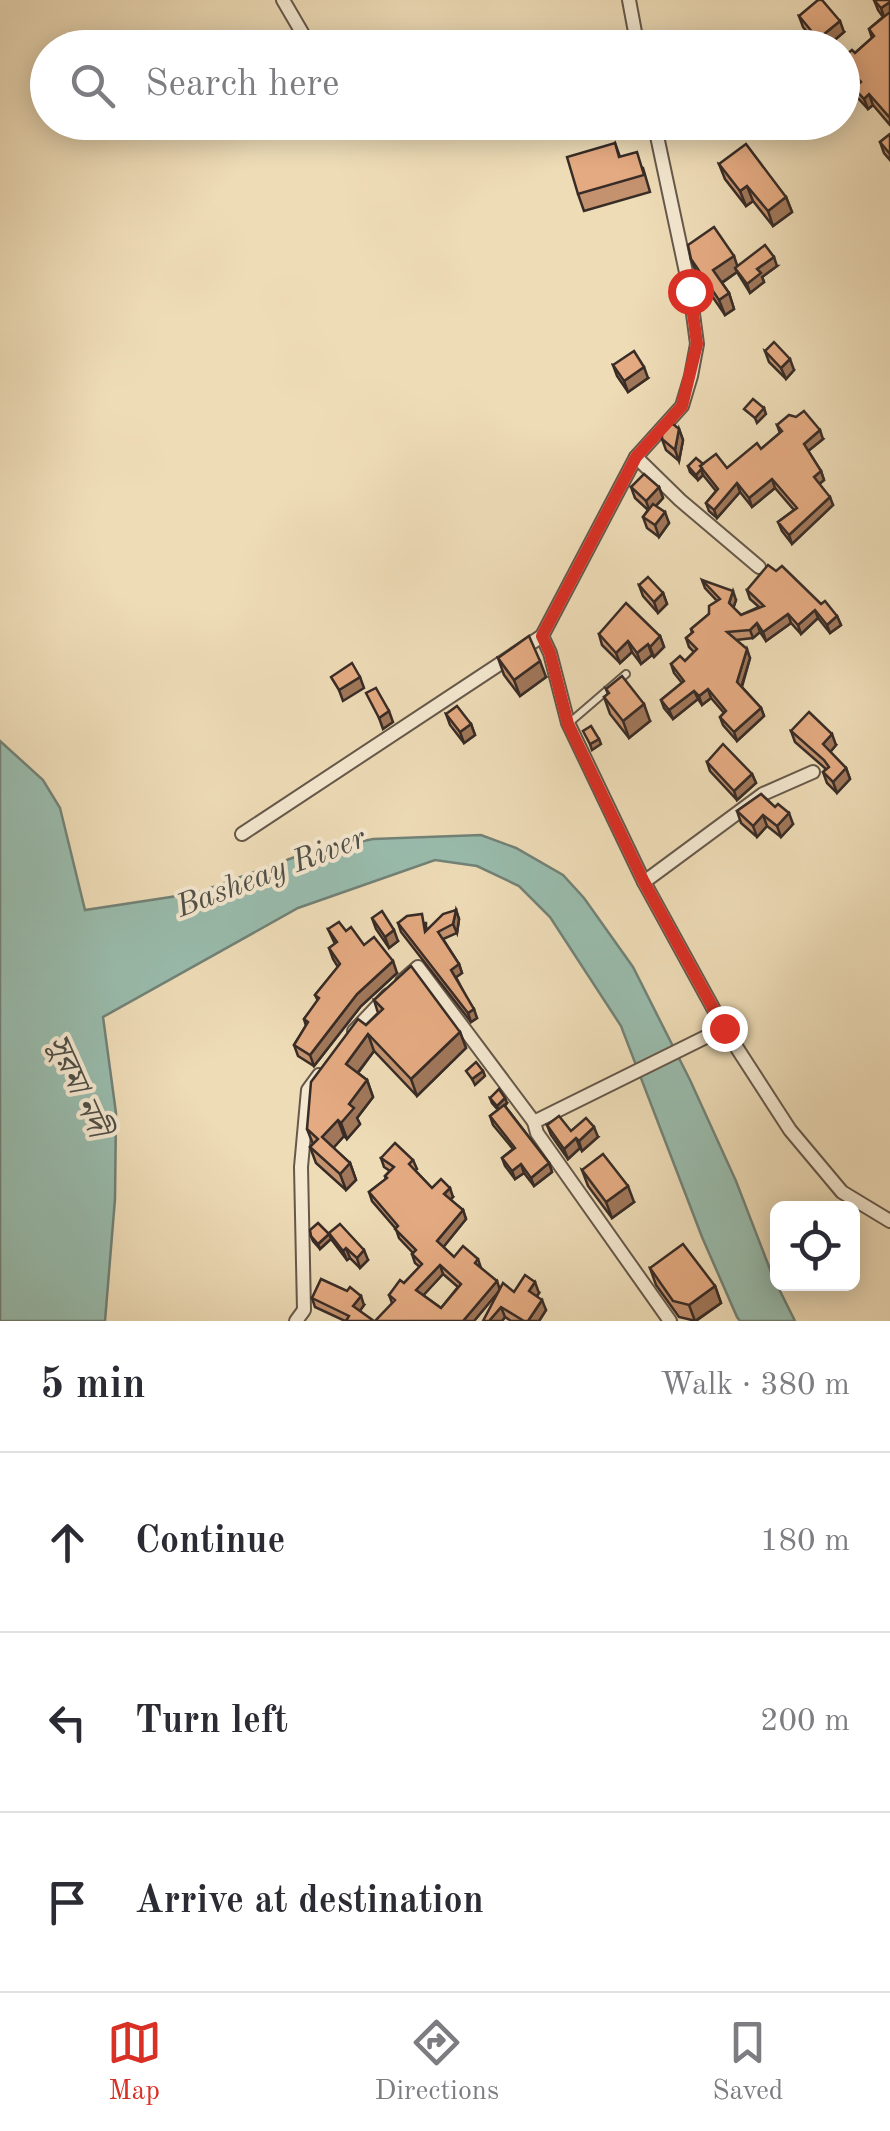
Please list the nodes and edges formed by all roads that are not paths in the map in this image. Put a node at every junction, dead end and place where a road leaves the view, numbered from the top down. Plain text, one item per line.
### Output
1 (283, 0) edge
2 (628, 0) edge
3 (300, 30) edge
4 (634, 30) edge
5 (658, 140) edge
6 (636, 457) junction
7 (759, 568) edge
8 (542, 636) junction
9 (626, 674) edge
10 (568, 724) junction
11 (813, 772) dead end
12 (242, 834) dead end
13 (644, 882) junction
14 (724, 1028) junction
15 (348, 1038) edge
16 (328, 1064) edge
17 (534, 1122) junction
18 (890, 1221) edge
19 (296, 1321) edge
20 (670, 1321) edge

1 - 3 street
2 - 4 street
5 - 6 street
6 - 7 street
6 - 8 street
8 - 10 street
8 - 12 street
9 - 10 lane
10 - 13 street
11 - 13 street
13 - 14 street
14 - 17 street
14 - 18 street
15 - 17 street
16 - 19 street
17 - 20 street

